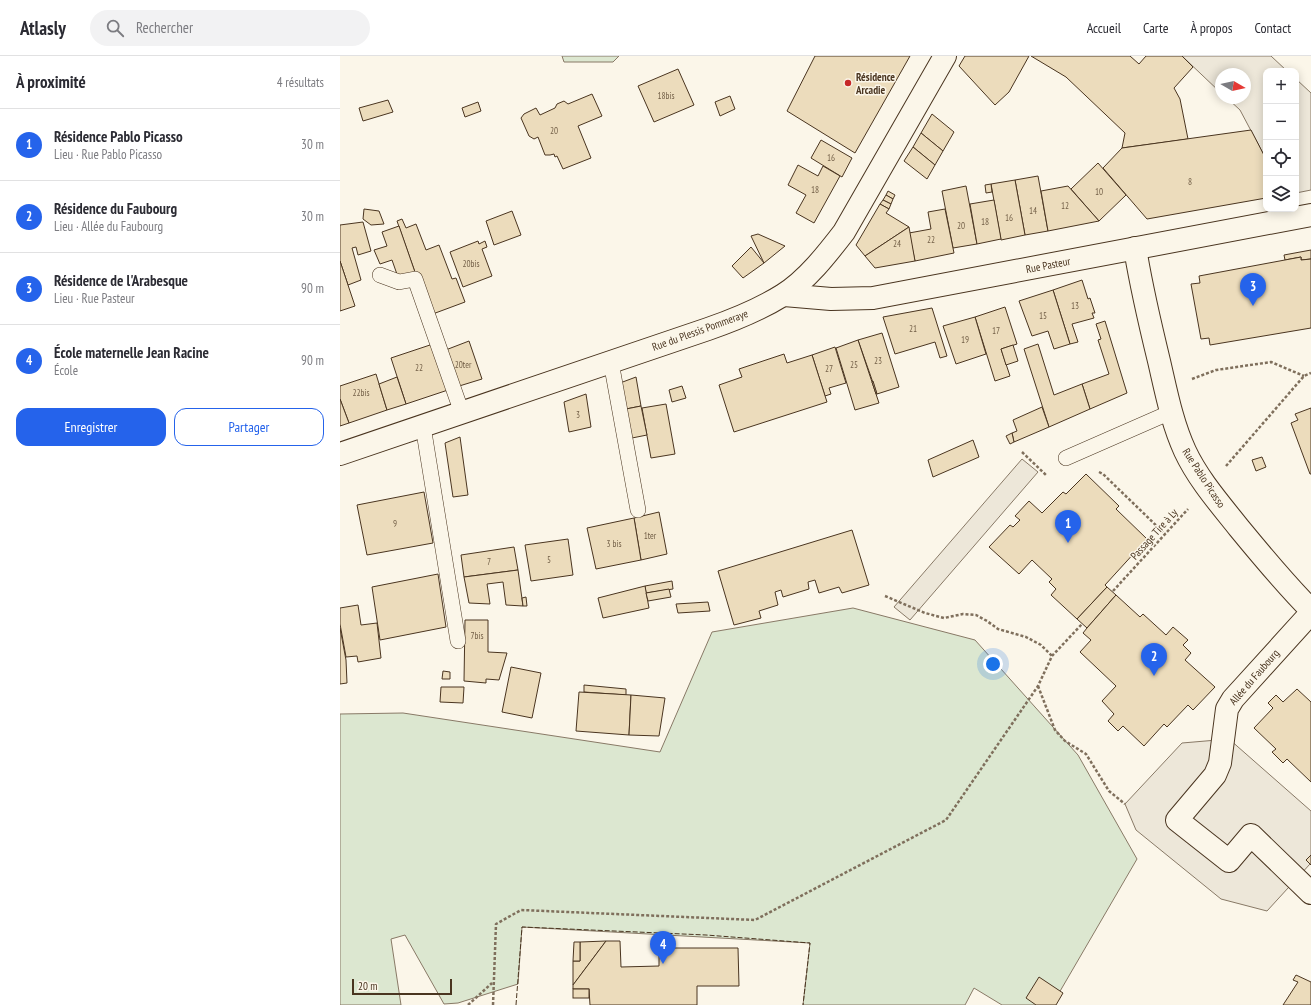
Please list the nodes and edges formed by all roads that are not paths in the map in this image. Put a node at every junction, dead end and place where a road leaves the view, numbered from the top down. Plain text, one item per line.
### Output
1 (945, 56) edge
2 (1311, 215) edge
3 (1135, 248) junction
4 (380, 275) dead end
5 (784, 295) junction
6 (611, 362) junction
7 (1171, 412) junction
8 (462, 413) junction
9 (423, 426) junction
10 (340, 454) edge
11 (1066, 458) dead end
12 (638, 510) dead end
13 (1311, 612) edge
14 (458, 641) dead end
15 (1311, 893) edge

1 - 5 street, Rue du Plessis Pommeraye
2 - 3 street, Rue Pasteur
3 - 5 street, Rue Pasteur
3 - 7 street, Rue Pablo Picasso
4 - 8 lane
5 - 6 street, Rue du Plessis Pommeraye
6 - 8 street, Rue du Plessis Pommeraye
6 - 12 lane
7 - 11 lane
7 - 13 street, Rue Pablo Picasso
8 - 9 street, Rue du Plessis Pommeraye
9 - 10 street, Rue du Plessis Pommeraye
9 - 14 lane
13 - 15 street, Allée du Faubourg

